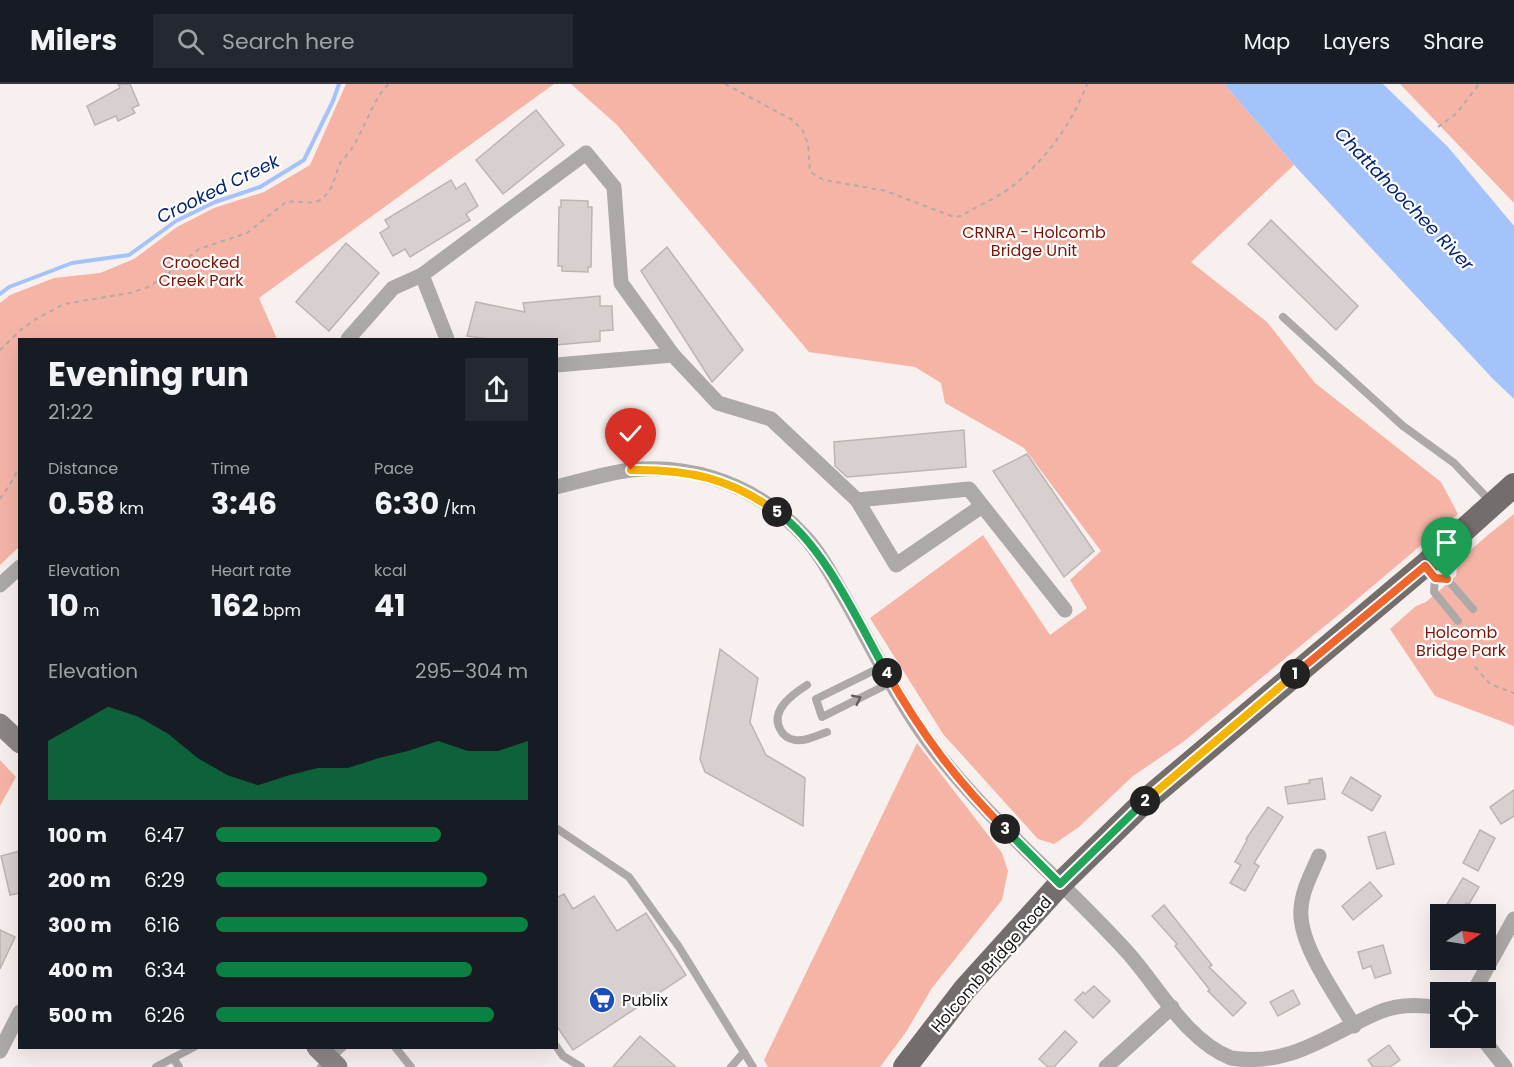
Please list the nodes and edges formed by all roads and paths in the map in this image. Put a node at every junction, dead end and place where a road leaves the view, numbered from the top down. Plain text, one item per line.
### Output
1 (389, 84) edge
2 (725, 84) edge
3 (1088, 84) edge
4 (1479, 84) edge
5 (1438, 127) dead end
6 (422, 275) junction
7 (1283, 317) dead end
8 (349, 338) edge
9 (447, 338) edge
10 (0, 350) edge
11 (673, 355) junction
12 (558, 365) edge
13 (18, 469) edge
14 (1514, 485) edge
15 (558, 487) edge
16 (0, 499) edge
17 (857, 500) junction
18 (1492, 504) junction
19 (982, 506) junction
20 (18, 569) edge
21 (1430, 572) junction
22 (0, 585) edge
23 (1473, 609) dead end
24 (1065, 610) dead end
25 (1458, 621) dead end
26 (883, 666) junction
27 (1475, 667) dead end
28 (892, 682) junction
29 (807, 685) dead end
30 (1514, 693) edge
31 (0, 724) edge
32 (827, 732) dead end
33 (18, 741) edge
34 (558, 829) edge
35 (1319, 856) dead end
36 (1060, 884) junction
37 (1514, 920) edge
38 (1479, 982) edge
39 (1430, 1006) edge
40 (1172, 1007) junction
41 (1354, 1026) junction
42 (16, 1029) edge
43 (1490, 1048) edge
44 (190, 1049) edge
45 (397, 1049) edge
46 (558, 1049) edge
47 (0, 1051) edge
48 (744, 1052) junction
49 (173, 1058) junction
50 (156, 1067) edge
51 (179, 1067) edge
52 (411, 1067) edge
53 (581, 1067) edge
54 (730, 1067) edge
55 (753, 1067) edge
56 (905, 1067) edge
57 (1106, 1067) edge
58 (1505, 1067) edge

1 - 10 path
2 - 3 path
4 - 5 path
6 - 8 street
6 - 9 street
6 - 11 street
7 - 18 lane
11 - 12 street
11 - 17 street
13 - 16 path
14 - 18 main road, Holcomb Bridge Road
15 - 26 street
17 - 19 street
17 - 19 street
18 - 21 main road, Holcomb Bridge Road
19 - 24 street
20 - 22 street
21 - 23 lane
21 - 25 lane
21 - 36 main road, Holcomb Bridge Road
26 - 28 street
26 -> 28 lane
27 - 30 path
28 - 36 street
29 - 32 lane
31 - 33 main road
34 - 48 lane
35 - 41 street
36 - 40 street
36 - 56 main road, Holcomb Bridge Road
37 - 38 street
39 - 41 street
40 - 41 street
40 - 57 street
42 - 47 street
43 - 58 street
44 - 49 lane
45 - 52 lane
46 - 53 lane
48 - 54 lane
48 - 55 lane
49 - 50 lane
49 - 51 lane

